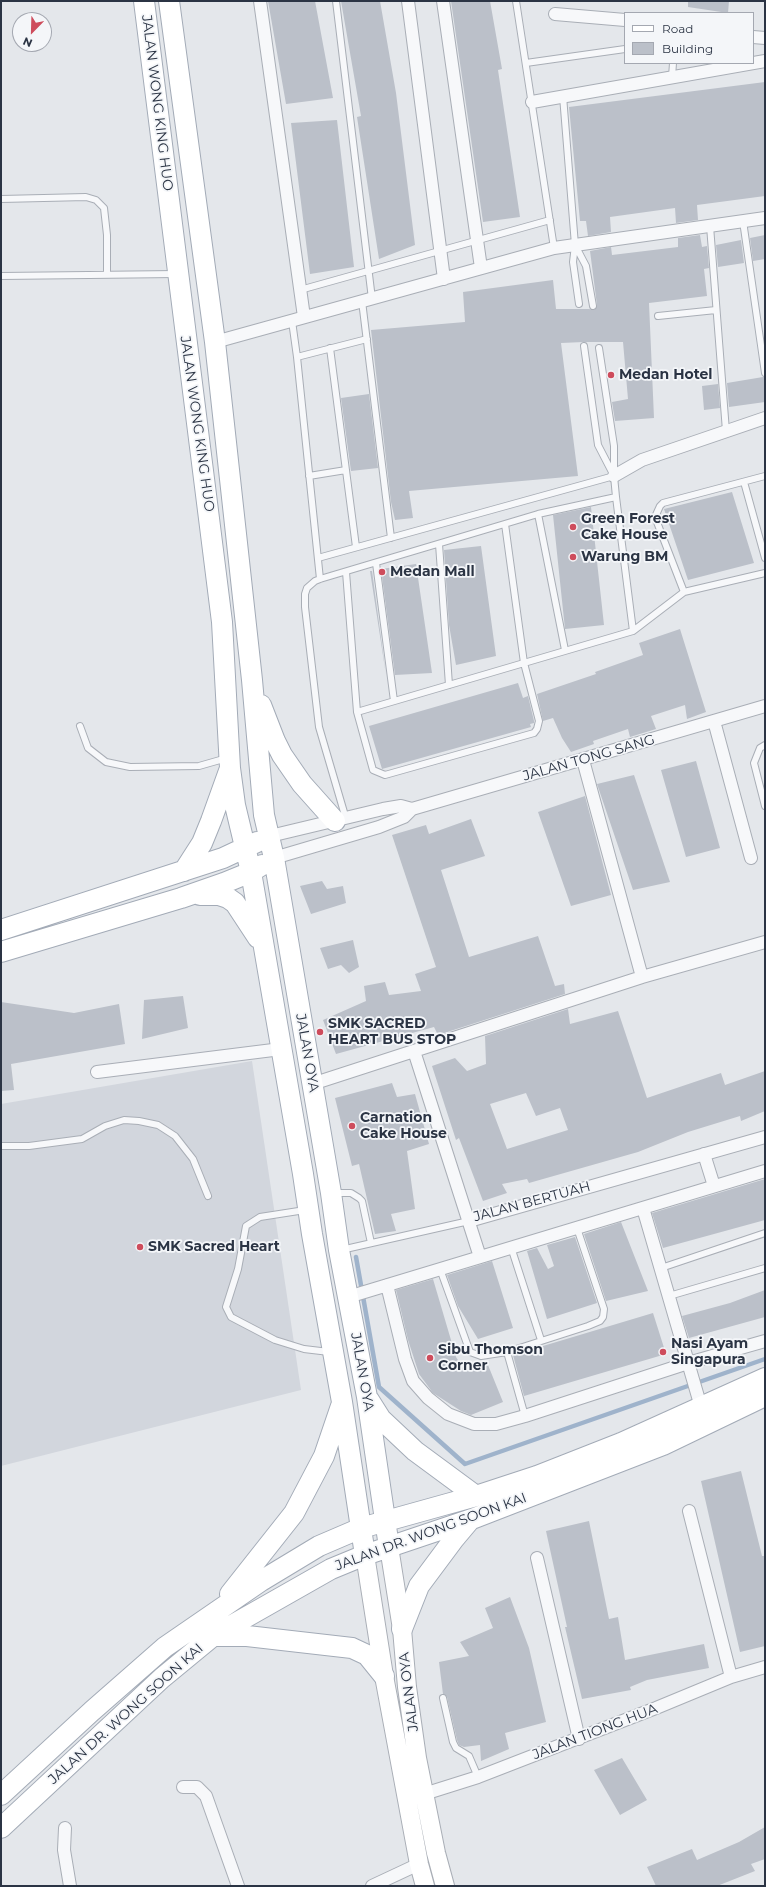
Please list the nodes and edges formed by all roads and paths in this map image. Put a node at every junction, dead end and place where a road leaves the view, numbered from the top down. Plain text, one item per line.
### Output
1 (144, 1) edge
2 (169, 1) edge
3 (260, 1) edge
4 (336, 1) edge
5 (408, 1) edge
6 (443, 1) edge
7 (516, 1) edge
8 (556, 14) dead end
9 (624, 20) edge
10 (754, 37) edge
11 (765, 38) edge
12 (624, 48) edge
13 (765, 62) edge
14 (526, 63) junction
15 (673, 64) edge
16 (753, 64) edge
17 (754, 64) edge
18 (672, 77) junction
19 (564, 96) junction
20 (532, 102) junction
21 (1, 199) edge
22 (765, 218) edge
23 (550, 220) junction
24 (743, 221) junction
25 (710, 226) junction
26 (476, 240) junction
27 (575, 245) junction
28 (554, 248) junction
29 (441, 251) junction
30 (481, 268) junction
31 (368, 271) junction
32 (177, 274) junction
33 (107, 275) junction
34 (1, 276) edge
35 (444, 279) junction
36 (300, 290) junction
37 (367, 300) junction
38 (578, 304) dead end
39 (593, 306) dead end
40 (716, 310) junction
41 (658, 316) dead end
42 (304, 317) junction
43 (292, 321) junction
44 (367, 339) junction
45 (215, 342) junction
46 (584, 346) dead end
47 (330, 348) junction
48 (599, 348) dead end
49 (297, 357) junction
50 (765, 373) edge
51 (765, 418) edge
52 (726, 431) junction
53 (346, 470) junction
54 (309, 476) junction
55 (614, 476) junction
56 (765, 476) edge
57 (744, 482) junction
58 (616, 497) junction
59 (538, 514) junction
60 (505, 524) junction
61 (391, 538) junction
62 (439, 544) junction
63 (356, 547) junction
64 (318, 558) junction
65 (765, 558) edge
66 (376, 563) junction
67 (346, 572) junction
68 (765, 574) edge
69 (320, 580) junction
70 (684, 592) junction
71 (633, 631) junction
72 (565, 650) junction
73 (524, 663) junction
74 (252, 680) junction
75 (449, 685) junction
76 (394, 701) junction
77 (765, 706) edge
78 (357, 712) junction
79 (714, 721) junction
80 (80, 726) dead end
81 (765, 746) edge
82 (583, 760) junction
83 (230, 763) junction
84 (765, 806) edge
85 (412, 810) junction
86 (340, 820) junction
87 (270, 836) junction
88 (245, 848) junction
89 (274, 858) junction
90 (751, 858) dead end
91 (184, 871) junction
92 (251, 872) junction
93 (181, 898) junction
94 (1, 930) edge
95 (765, 942) edge
96 (263, 945) junction
97 (1, 952) edge
98 (642, 977) junction
99 (281, 1049) junction
100 (414, 1051) junction
101 (97, 1072) dead end
102 (312, 1084) junction
103 (765, 1136) edge
104 (1, 1146) edge
105 (704, 1154) junction
106 (765, 1171) edge
107 (714, 1186) junction
108 (331, 1193) junction
109 (208, 1196) dead end
110 (643, 1208) junction
111 (308, 1209) junction
112 (468, 1221) junction
113 (577, 1228) junction
114 (765, 1233) edge
115 (371, 1243) junction
116 (512, 1247) junction
117 (340, 1250) junction
118 (480, 1257) junction
119 (661, 1268) junction
120 (765, 1268) edge
121 (440, 1269) junction
122 (387, 1285) junction
123 (353, 1295) junction
124 (669, 1296) junction
125 (541, 1340) junction
126 (765, 1341) edge
127 (333, 1352) junction
128 (507, 1352) junction
129 (690, 1368) junction
130 (765, 1378) edge
131 (765, 1396) edge
132 (367, 1397) junction
133 (699, 1398) junction
134 (342, 1402) junction
135 (525, 1416) junction
136 (476, 1496) junction
137 (689, 1511) dead end
138 (472, 1519) junction
139 (386, 1521) junction
140 (361, 1528) junction
141 (390, 1547) junction
142 (365, 1555) junction
143 (537, 1558) dead end
144 (216, 1611) junction
145 (402, 1628) junction
146 (213, 1636) junction
147 (765, 1667) edge
148 (384, 1676) junction
149 (731, 1677) junction
150 (443, 1698) dead end
151 (578, 1739) junction
152 (478, 1777) junction
153 (183, 1787) dead end
154 (424, 1794) junction
155 (1, 1795) edge
156 (1, 1828) edge
157 (65, 1828) dead end
158 (419, 1864) junction
159 (70, 1886) edge
160 (238, 1886) edge
161 (372, 1886) edge
162 (425, 1886) edge
163 (445, 1886) edge

1 - 32 main road, JALAN WONG KING HUO
2 - 45 main road, JALAN WONG KING HUO
3 - 36 street
4 - 31 lane
5 - 29 street
6 - 26 street
7 - 14 lane
8 - 9 street
10 - 11 street
12 - 14 lane
13 - 17 street
14 - 20 lane
15 - 18 lane
16 - 18 street
18 - 19 street
19 - 20 street
19 - 27 lane
20 - 23 lane
21 - 33 lane
22 - 24 street
23 - 26 lane
23 - 28 lane
24 - 25 street
24 - 50 lane
25 - 27 street
25 - 40 lane
26 - 29 lane
26 - 30 street
27 - 28 street
27 - 38 lane
27 - 39 lane
28 - 30 street
29 - 31 lane
29 - 35 street
30 - 35 street
31 - 36 lane
31 - 37 lane
32 - 33 lane
32 - 83 main road, JALAN WONG KING HUO
33 - 34 lane
35 - 37 street
36 - 42 street
37 - 42 street
37 - 44 lane
40 - 41 lane
40 - 52 lane
42 - 43 street
43 - 45 street
43 - 49 lane
44 - 47 lane
44 - 61 lane
45 - 74 main road, JALAN WONG KING HUO
46 - 55 lane
47 - 49 lane
47 - 53 lane
48 - 55 lane
49 - 54 lane
51 - 52 street
52 - 55 street
53 - 54 lane
53 - 63 lane
54 - 64 lane
55 - 58 lane
55 - 61 lane
56 - 57 lane
57 - 65 lane
57 - 70 lane
58 - 59 lane
58 - 71 lane
59 - 60 lane
59 - 72 lane
60 - 62 lane
60 - 73 lane
61 - 63 lane
62 - 66 lane
62 - 75 lane
63 - 64 lane
64 - 69 lane
66 - 67 lane
66 - 76 lane
67 - 69 lane
67 - 78 lane
68 - 70 lane
69 - 86 lane
70 - 71 lane
71 - 72 lane
72 - 73 lane
73 - 75 lane
73 - 78 lane
74 - 86 main road
74 - 87 main road, JALAN WONG KING HUO
75 - 76 lane
76 - 78 lane
77 - 79 street, JALAN TONG SANG
79 - 82 street, JALAN TONG SANG
79 - 90 street
80 - 83 lane
81 - 84 lane
82 - 85 street, JALAN TONG SANG
82 - 98 street
83 - 88 main road, JALAN WONG KING HUO
83 - 91 main road
85 - 86 street, JALAN TONG SANG
85 - 89 street, JALAN TONG SANG
86 - 87 street, JALAN TONG SANG
87 - 88 main road
87 - 89 main road, JALAN OYA
88 - 91 main road
88 - 92 main road, JALAN OYA
89 - 92 main road
89 - 102 main road, JALAN OYA
91 - 94 main road
92 - 93 main road
92 - 96 main road, JALAN OYA
93 - 96 main road
93 - 97 main road
95 - 98 street
96 - 99 main road, JALAN OYA
98 - 100 street
99 - 101 street
99 - 111 main road, JALAN OYA
100 - 102 street
100 - 112 street, JALAN BERTUAH
102 - 108 main road, JALAN OYA
103 - 105 street, JALAN BERTUAH
104 - 109 lane
105 - 107 street
105 - 112 street, JALAN BERTUAH
106 - 107 street
107 - 110 street
108 - 115 lane
108 - 117 main road, JALAN OYA
110 - 113 street
110 - 119 street
111 - 127 main road, JALAN OYA
111 - 127 lane
112 - 115 lane
112 - 118 street
113 - 116 street
113 - 125 lane
114 - 119 lane
115 - 117 lane
116 - 118 street
116 - 125 lane
117 - 123 main road, JALAN OYA
118 - 121 street
119 - 124 street
120 - 124 lane
121 - 122 street
121 - 128 lane
122 - 123 street
122 - 135 street
123 - 132 main road, JALAN OYA
124 - 129 street
125 - 128 lane
126 - 129 street
127 - 134 main road, JALAN OYA
128 - 135 lane
129 - 133 street
129 - 135 street
130 - 133 main road, JALAN DR. WONG SOON KAI
131 - 138 main road, JALAN DR. WONG SOON KAI
132 - 136 main road
132 - 139 main road, JALAN OYA
133 - 136 main road, JALAN DR. WONG SOON KAI
134 - 140 main road, JALAN OYA
134 - 144 main road
136 - 139 main road, JALAN DR. WONG SOON KAI
137 - 149 street
138 - 141 main road, JALAN DR. WONG SOON KAI
138 - 145 main road
139 - 140 main road, JALAN DR. WONG SOON KAI
139 - 141 main road, JALAN OYA
140 - 142 main road, JALAN OYA
140 - 144 main road, JALAN DR. WONG SOON KAI
141 - 142 main road, JALAN DR. WONG SOON KAI
141 - 145 main road, JALAN OYA
142 - 146 main road, JALAN DR. WONG SOON KAI
142 - 148 main road, JALAN OYA
143 - 151 street
144 - 155 main road, JALAN DR. WONG SOON KAI
145 - 154 main road, JALAN OYA
146 - 148 main road
146 - 156 main road, JALAN DR. WONG SOON KAI
147 - 149 street, JALAN TIONG HUA
148 - 158 main road, JALAN OYA
149 - 151 street, JALAN TIONG HUA
150 - 152 lane
151 - 152 street, JALAN TIONG HUA
152 - 154 street, JALAN TIONG HUA
153 - 160 street
154 - 163 main road, JALAN OYA
157 - 159 street
158 - 161 street
158 - 162 main road, JALAN OYA

